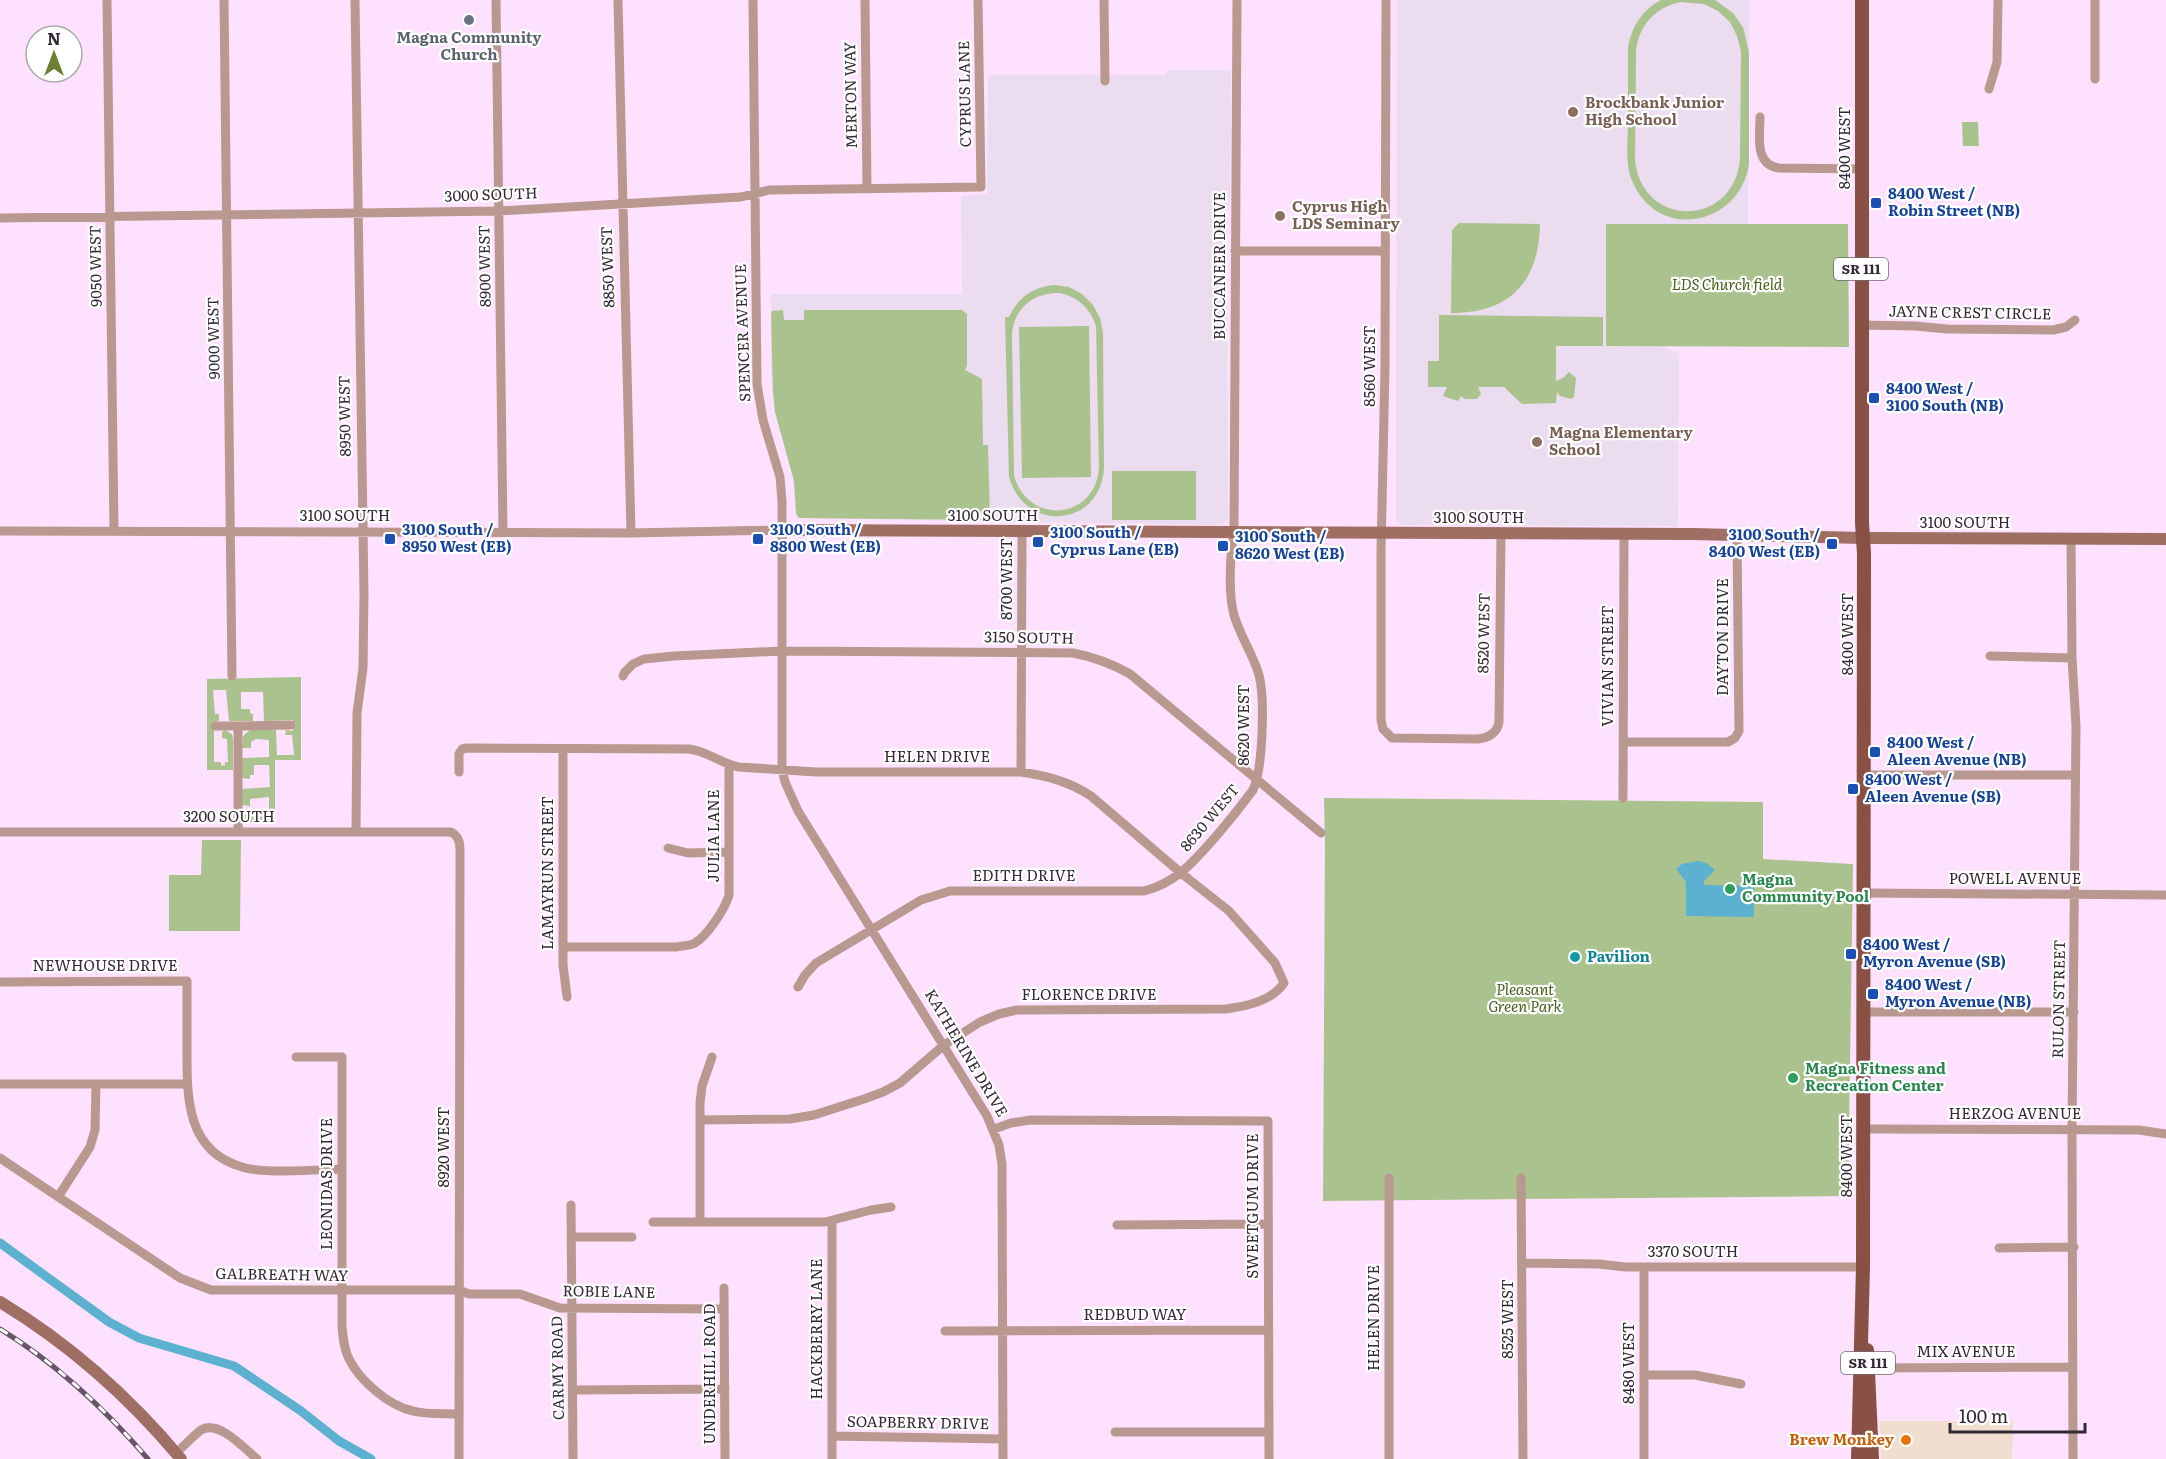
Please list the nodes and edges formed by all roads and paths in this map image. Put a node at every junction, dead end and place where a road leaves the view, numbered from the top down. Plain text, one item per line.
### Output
1 (107, 0) edge
2 (224, 0) edge
3 (355, 0) edge
4 (496, 0) edge
5 (618, 0) edge
6 (753, 0) edge
7 (865, 0) edge
8 (978, 0) edge
9 (1104, 0) edge
10 (1237, 0) edge
11 (1386, 0) edge
12 (1862, 0) edge
13 (1998, 0) edge
14 (2095, 0) edge
15 (2095, 79) dead end
16 (1105, 81) dead end
17 (1989, 89) dead end
18 (1760, 117) dead end
19 (1862, 169) junction
20 (981, 188) joint
21 (867, 189) junction
22 (756, 193) junction
23 (622, 204) junction
24 (499, 211) junction
25 (358, 212) junction
26 (227, 215) junction
27 (110, 217) junction
28 (0, 218) edge
29 (1235, 251) junction
30 (1385, 251) junction
31 (2075, 320) dead end
32 (1861, 325) junction
33 (0, 530) edge
34 (782, 530) junction
35 (114, 531) junction
36 (232, 531) junction
37 (362, 531) junction
38 (1022, 531) junction
39 (503, 532) junction
40 (1234, 532) junction
41 (631, 533) junction
42 (1382, 533) junction
43 (1501, 534) junction
44 (1624, 534) junction
45 (1737, 535) junction
46 (1863, 538) junction
47 (2071, 539) junction
48 (2166, 539) edge
49 (0, 540) edge
50 (782, 651) junction
51 (1022, 652) junction
52 (1990, 656) dead end
53 (2072, 658) junction
54 (232, 676) dead end
55 (623, 676) dead end
56 (291, 725) dead end
57 (215, 726) dead end
58 (238, 726) junction
59 (1494, 733) joint
60 (1623, 742) junction
61 (563, 748) junction
62 (729, 765) junction
63 (782, 770) junction
64 (459, 772) dead end
65 (1021, 772) junction
66 (1864, 775) junction
67 (2075, 775) junction
68 (1258, 779) junction
69 (1623, 798) dead end
70 (0, 832) edge
71 (238, 832) junction
72 (356, 832) junction
73 (1321, 833) dead end
74 (457, 836) joint
75 (668, 848) dead end
76 (729, 852) junction
77 (1180, 873) junction
78 (1864, 893) junction
79 (2075, 894) junction
80 (2166, 895) edge
81 (873, 929) junction
82 (563, 947) junction
83 (0, 982) edge
84 (1284, 983) joint
85 (798, 987) dead end
86 (567, 997) dead end
87 (1864, 1012) junction
88 (2074, 1012) junction
89 (944, 1045) junction
90 (296, 1057) dead end
91 (712, 1057) dead end
92 (0, 1084) edge
93 (96, 1084) junction
94 (187, 1084) junction
95 (700, 1120) junction
96 (994, 1129) junction
97 (1863, 1129) junction
98 (2072, 1130) junction
99 (2166, 1134) edge
100 (0, 1158) edge
101 (342, 1169) junction
102 (1389, 1178) dead end
103 (1521, 1178) dead end
104 (58, 1197) junction
105 (571, 1205) dead end
106 (891, 1207) dead end
107 (832, 1221) junction
108 (653, 1222) dead end
109 (700, 1222) junction
110 (1268, 1224) junction
111 (1117, 1225) dead end
112 (571, 1237) junction
113 (632, 1237) dead end
114 (2074, 1247) junction
115 (1999, 1248) dead end
116 (1523, 1263) junction
117 (1644, 1267) junction
118 (1863, 1267) junction
119 (724, 1288) dead end
120 (459, 1290) junction
121 (342, 1291) junction
122 (0, 1302) edge
123 (572, 1307) junction
124 (724, 1309) junction
125 (945, 1330) dead end
126 (1002, 1330) junction
127 (1268, 1330) junction
128 (2073, 1367) junction
129 (1864, 1368) junction
130 (1644, 1375) junction
131 (1740, 1384) dead end
132 (724, 1389) junction
133 (573, 1390) junction
134 (459, 1414) junction
135 (1115, 1432) dead end
136 (1269, 1432) junction
137 (832, 1436) junction
138 (1003, 1439) junction
139 (179, 1456) edge
140 (257, 1459) edge
141 (459, 1459) edge
142 (573, 1459) edge
143 (725, 1459) edge
144 (832, 1459) edge
145 (1003, 1459) edge
146 (1269, 1459) edge
147 (1389, 1459) edge
148 (1523, 1459) edge
149 (1644, 1459) edge
150 (1858, 1459) edge
151 (1872, 1459) edge
152 (2073, 1459) edge

1 - 27 street, 9050 WEST
2 - 26 street, 9000 WEST
3 - 25 street, 8950 WEST
4 - 24 street, 8900 WEST
5 - 23 street, 8850 WEST
6 - 22 street, SPENCER AVENUE
7 - 21 street, MERTON WAY
8 - 20 street, CYPRUS LANE
9 - 16 street
10 - 29 street, BUCCANEER DRIVE
11 - 30 street, 8560 WEST
12 - 19 main road, 8400 WEST / SR 111
13 - 17 street
14 - 15 street
18 - 19 street
19 - 32 main road, 8400 WEST / SR 111
20 - 21 street, 3000 SOUTH
21 - 22 street, 3000 SOUTH
22 - 23 street, 3000 SOUTH
22 - 34 street, SPENCER AVENUE
23 - 24 street, 3000 SOUTH
23 - 41 street, 8850 WEST
24 - 25 street, 3000 SOUTH
24 - 39 street, 8900 WEST
25 - 26 street, 3000 SOUTH
25 - 37 street, 8950 WEST
26 - 27 street, 3000 SOUTH
26 - 36 street, 9000 WEST
27 - 28 street, 3000 SOUTH
27 - 35 street, 9050 WEST
29 - 30 street
29 - 40 street, BUCCANEER DRIVE
30 - 42 street, 8560 WEST
31 - 32 street, JAYNE CREST CIRCLE
32 - 46 main road, 8400 WEST / SR 111
33 - 35 street, 3100 SOUTH
33 - 49 street
34 - 38 street, 3100 SOUTH
34 - 41 street, 3100 SOUTH
34 - 50 street, SPENCER AVENUE
35 - 36 street, 3100 SOUTH
36 - 37 street, 3100 SOUTH
36 - 54 street, 9000 WEST
37 - 39 street, 3100 SOUTH
37 - 72 street, 8950 WEST
38 - 40 street, 3100 SOUTH
38 - 51 street, 8700 WEST
39 - 41 street, 3100 SOUTH
40 - 42 street, 3100 SOUTH
40 - 68 street, 8620 WEST
42 - 43 street, 3100 SOUTH
42 - 59 street, 8560 WEST
43 - 44 street, 3100 SOUTH
43 - 59 street, 8520 WEST
44 - 45 street, 3100 SOUTH
44 - 60 street, VIVIAN STREET
45 - 46 street, 3100 SOUTH
45 - 60 street, DAYTON DRIVE
46 - 47 street, 3100 SOUTH
46 - 66 main road, 8400 WEST / SR 111
47 - 48 street, 3100 SOUTH
47 - 53 street, RULON STREET
50 - 51 street, 3150 SOUTH
50 - 55 street, 3150 SOUTH
50 - 63 street, SPENCER AVENUE
51 - 65 street, 8700 WEST
51 - 68 street, 3150 SOUTH
52 - 53 street
53 - 67 street, RULON STREET
56 - 58 street
57 - 58 street
58 - 71 street
60 - 69 street, VIVIAN STREET
61 - 62 street, HELEN DRIVE
61 - 64 street, HELEN DRIVE
61 - 82 street, LAMAYRUN STREET
62 - 63 street, HELEN DRIVE
62 - 76 street, JULIA LANE
63 - 65 street, HELEN DRIVE
63 - 81 street, KATHERINE DRIVE
65 - 77 street, HELEN DRIVE
66 - 67 street
66 - 78 main road, 8400 WEST / SR 111
67 - 79 street, RULON STREET
68 - 73 street, 3150 SOUTH
68 - 77 street, 8630 WEST
70 - 71 street, 3200 SOUTH
71 - 72 street, 3200 SOUTH
72 - 74 street, 3200 SOUTH
74 - 120 street, 8920 WEST
75 - 76 street
76 - 82 street, JULIA LANE
77 - 81 street, EDITH DRIVE
77 - 84 street, HELEN DRIVE
78 - 79 street, POWELL AVENUE
78 - 87 main road, 8400 WEST / SR 111
79 - 80 street, POWELL AVENUE
79 - 88 street, RULON STREET
81 - 85 street, EDITH DRIVE
81 - 89 street, KATHERINE DRIVE
82 - 86 street, LAMAYRUN STREET
83 - 94 street, NEWHOUSE DRIVE
84 - 89 street, FLORENCE DRIVE
87 - 88 street
87 - 97 main road, 8400 WEST / SR 111
88 - 98 street, RULON STREET
89 - 95 street, FLORENCE DRIVE
89 - 96 street, KATHERINE DRIVE
90 - 101 street, LEONIDAS DRIVE
91 - 95 street
92 - 93 street
93 - 94 street
93 - 104 street
94 - 101 street, NEWHOUSE DRIVE
95 - 109 street
96 - 110 street, SWEETGUM DRIVE
96 - 126 street, KATHERINE DRIVE
97 - 98 street, HERZOG AVENUE
97 - 118 main road, 8400 WEST / SR 111
98 - 99 street, HERZOG AVENUE
98 - 114 street, RULON STREET
100 - 104 street, GALBREATH WAY
101 - 121 street, LEONIDAS DRIVE
102 - 147 street, HELEN DRIVE
103 - 116 street, 8525 WEST
104 - 121 street, GALBREATH WAY
105 - 112 street, CARMY ROAD
106 - 107 street
107 - 109 street
107 - 137 street, HACKBERRY LANE
108 - 109 street
110 - 111 street
110 - 127 street, SWEETGUM DRIVE
112 - 113 street
112 - 123 street, CARMY ROAD
114 - 115 street
114 - 128 street, RULON STREET
116 - 117 street, 3370 SOUTH
116 - 148 street, 8525 WEST
117 - 118 street, 3370 SOUTH
117 - 130 street, 8480 WEST
118 - 129 main road, 8400 WEST / SR 111
119 - 124 street, UNDERHILL ROAD
120 - 121 street, GALBREATH WAY
120 - 123 street, ROBIE LANE
120 - 134 street, 8920 WEST
121 - 134 street, LEONIDAS DRIVE
122 - 139 street
123 - 124 street, ROBIE LANE
123 - 133 street, CARMY ROAD
124 - 132 street, UNDERHILL ROAD
125 - 126 street, REDBUD WAY
126 - 127 street, REDBUD WAY
126 - 138 street, KATHERINE DRIVE
127 - 136 street, SWEETGUM DRIVE
128 - 129 street, MIX AVENUE
128 - 152 street, RULON STREET
129 - 150 main road, 8400 WEST / SR 111
129 - 151 main road, 8400 WEST / SR 111
130 - 131 street
130 - 149 street, 8480 WEST
132 - 133 street
132 - 143 street, UNDERHILL ROAD
133 - 142 street, CARMY ROAD
134 - 141 street, 8920 WEST
135 - 136 street
136 - 146 street, SWEETGUM DRIVE
137 - 138 street, SOAPBERRY DRIVE
137 - 144 street, HACKBERRY LANE
138 - 145 street, KATHERINE DRIVE
139 - 140 street

